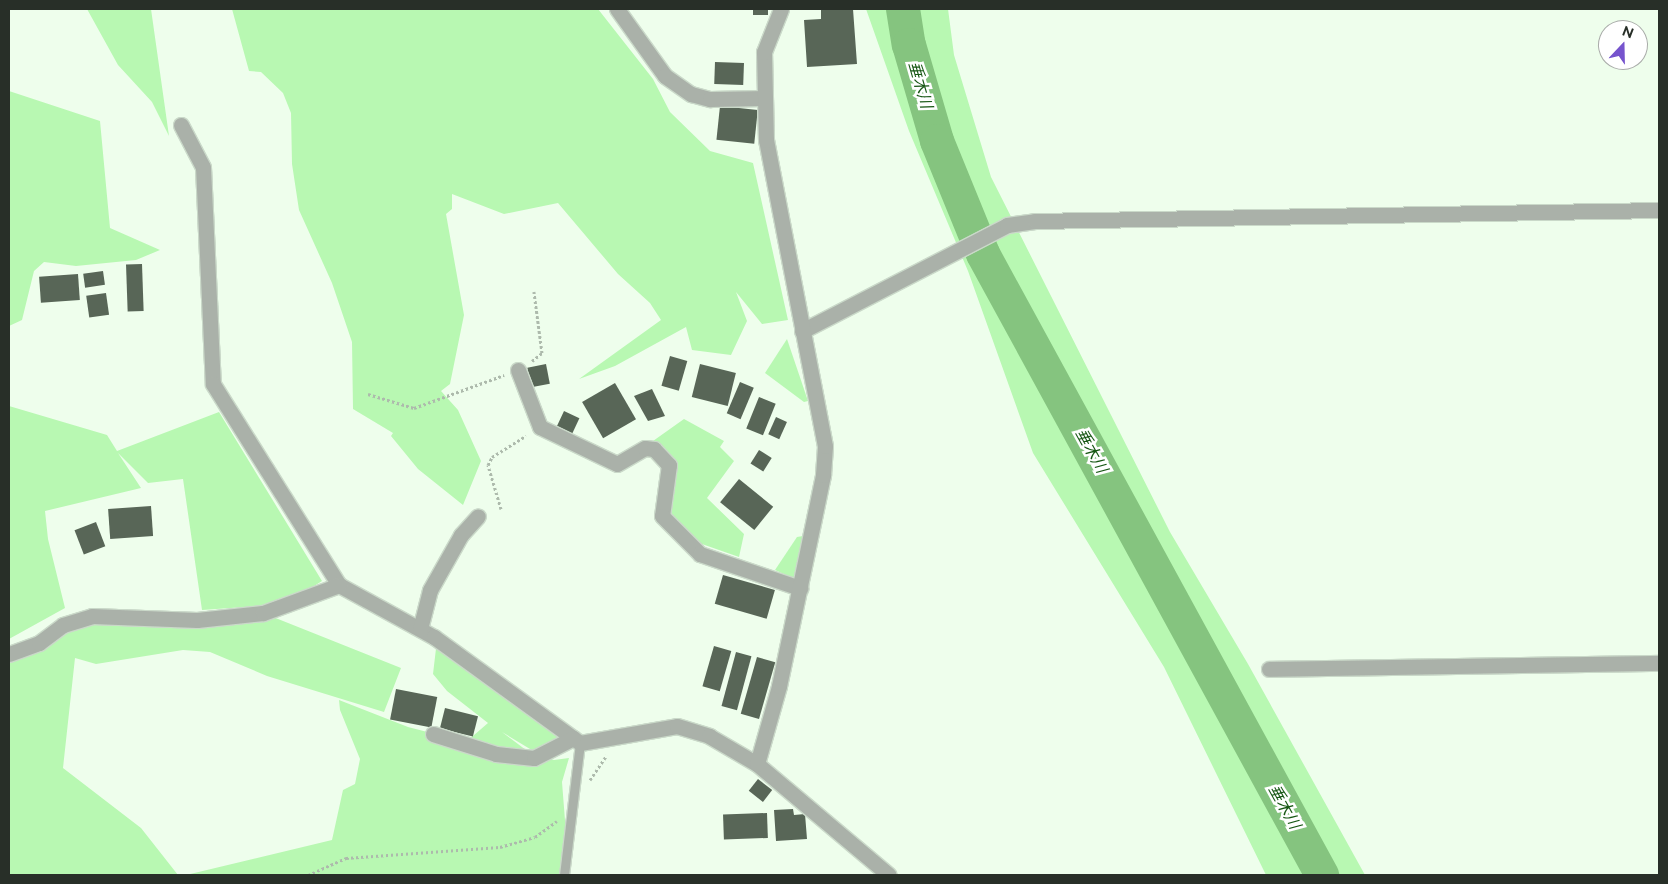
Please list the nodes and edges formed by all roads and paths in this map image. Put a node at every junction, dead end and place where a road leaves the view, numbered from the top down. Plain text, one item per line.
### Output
1 (617, 9) edge
2 (781, 9) edge
3 (765, 98) junction
4 (181, 125) dead end
5 (1659, 210) edge
6 (534, 292) dead end
7 (802, 331) junction
8 (518, 370) junction
9 (368, 394) dead end
10 (540, 427) junction
11 (501, 509) dead end
12 (478, 516) dead end
13 (339, 585) junction
14 (800, 588) junction
15 (420, 629) junction
16 (9, 654) edge
17 (1659, 664) edge
18 (1268, 668) dead end
19 (433, 734) dead end
20 (621, 736) junction
21 (576, 741) junction
22 (757, 764) junction
23 (573, 801) junction
24 (308, 875) edge
25 (564, 875) edge
26 (889, 875) edge

1 - 3 street
2 - 3 street
3 - 7 street
4 - 13 street
5 - 7 street
6 - 8 path
7 - 14 street
8 - 9 path
8 - 10 street
10 - 11 path
10 - 14 street
12 - 15 street
13 - 15 street
13 - 16 street
14 - 22 street
15 - 21 street
17 - 18 street
19 - 21 street
20 - 21 street
20 - 22 street
20 - 23 path
21 - 23 lane
22 - 26 street
23 - 24 path
23 - 25 lane

